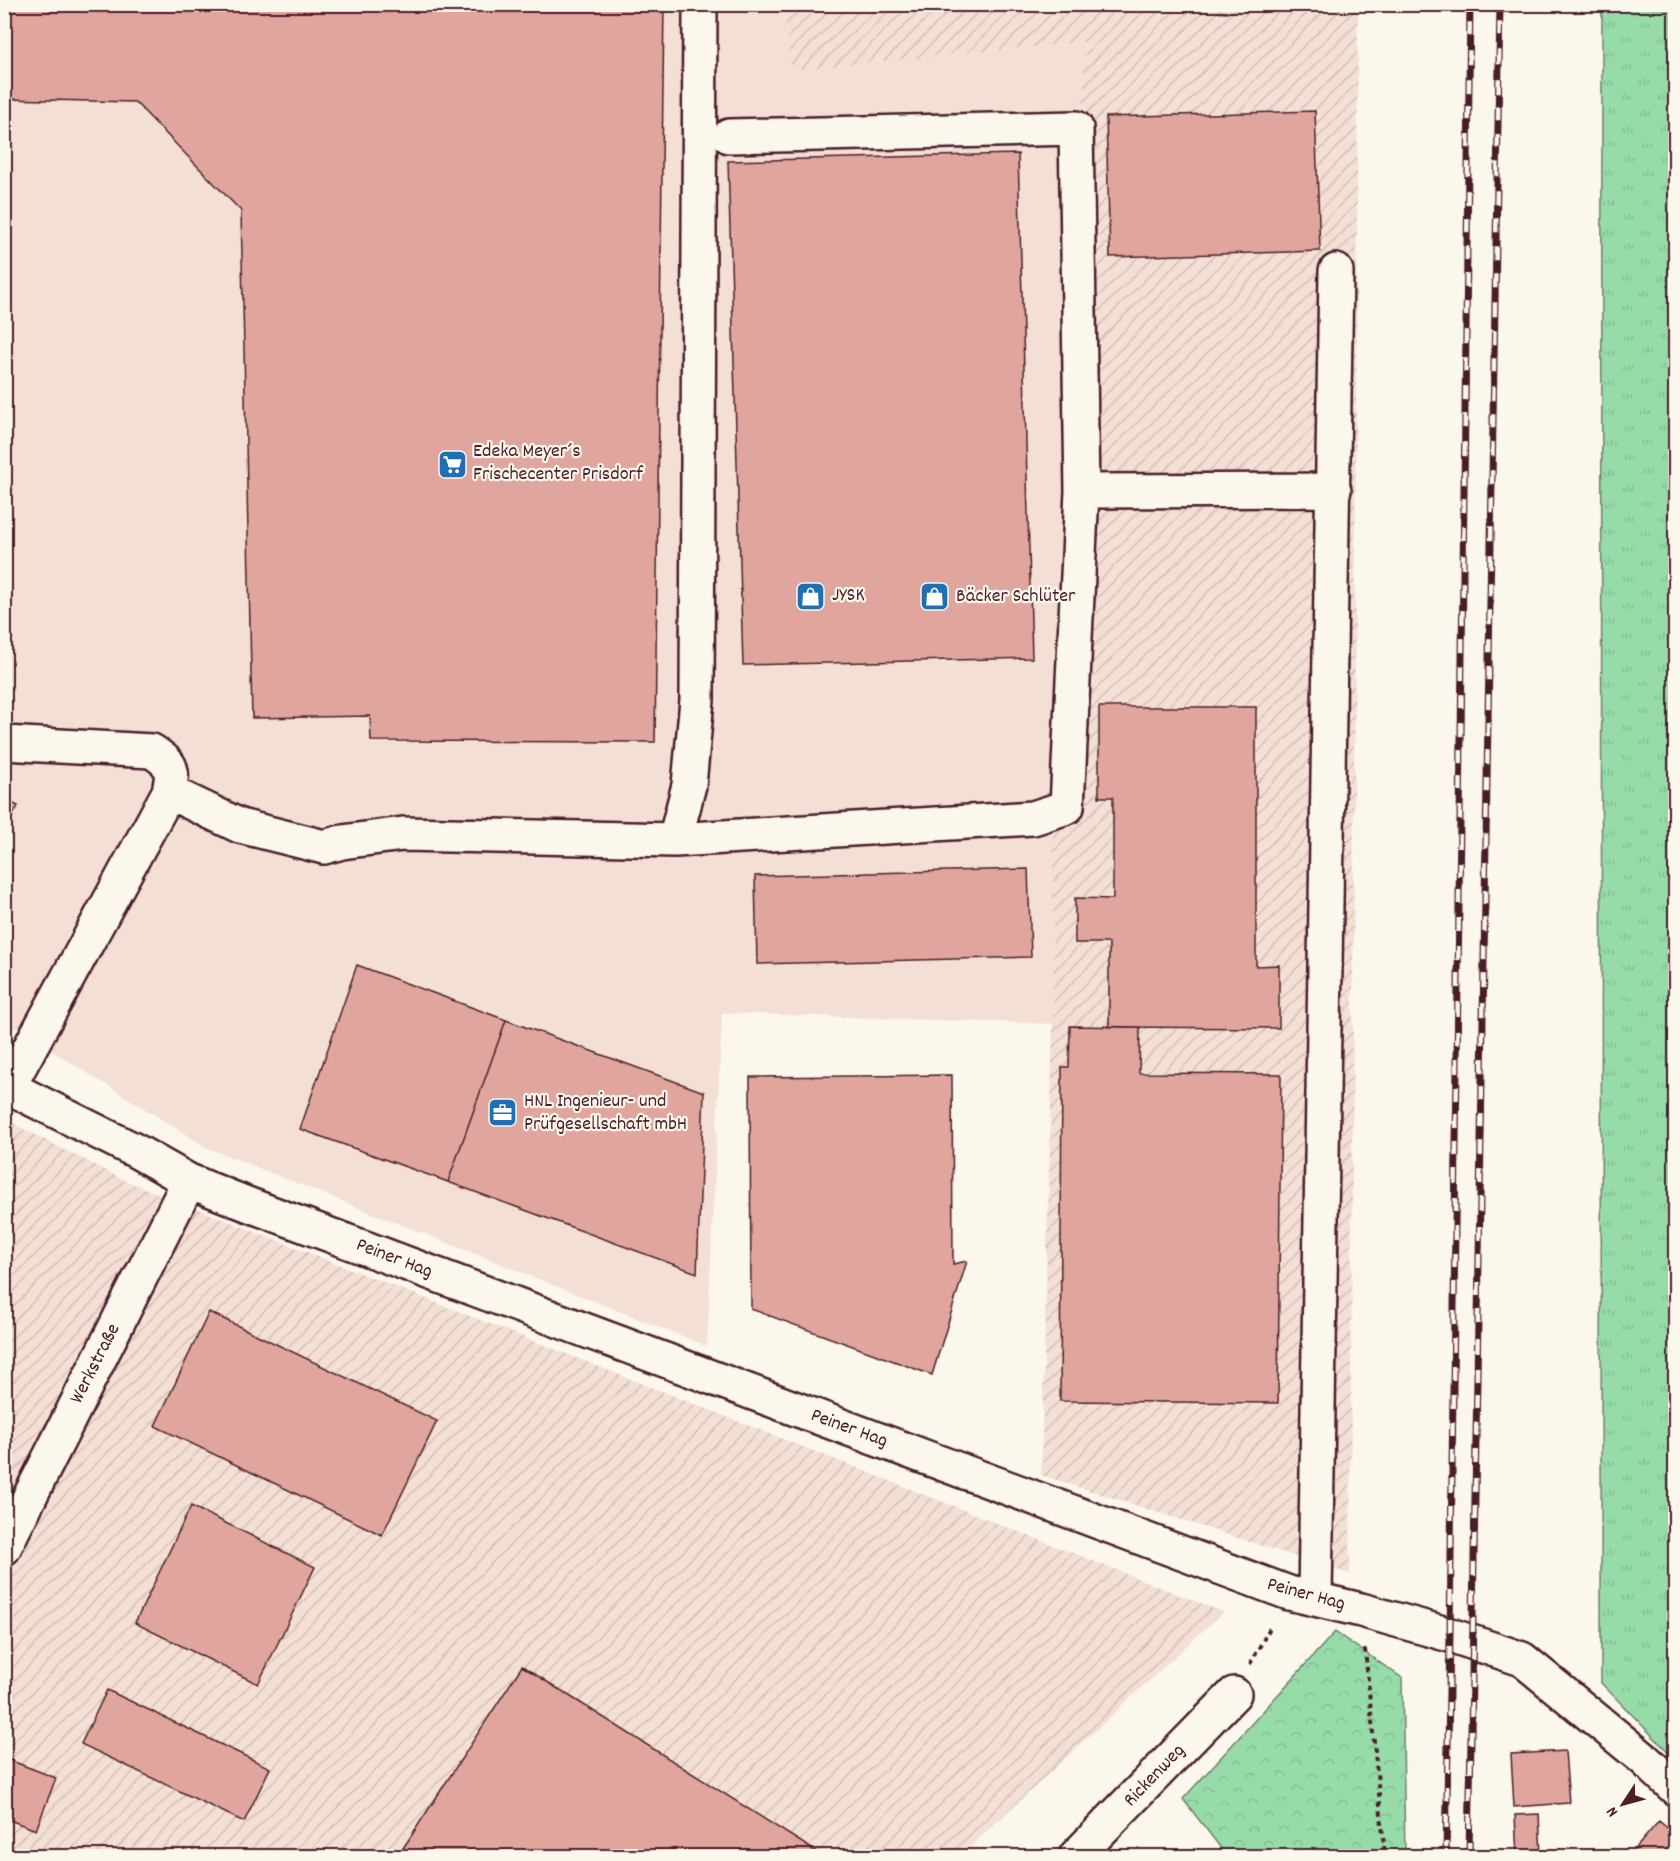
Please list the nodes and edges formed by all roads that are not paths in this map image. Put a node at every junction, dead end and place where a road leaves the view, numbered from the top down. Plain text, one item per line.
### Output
1 (700, 4) edge
2 (729, 136) dead end
3 (1336, 271) dead end
4 (1334, 490) junction
5 (1082, 491) junction
6 (4, 742) edge
7 (169, 792) junction
8 (675, 840) junction
9 (6, 1086) edge
10 (189, 1181) junction
11 (4, 1548) edge
12 (1302, 1596) junction
13 (1234, 1694) road end
14 (1676, 1789) edge
15 (1076, 1857) edge

1 - 8 street
2 - 5 street
3 - 4 street
4 - 5 street
4 - 12 street
5 - 8 street
6 - 7 street
7 - 8 street
7 - 9 street
9 - 10 street, Peiner Hag
10 - 11 street, Werkstraße
10 - 12 street, Peiner Hag
12 - 14 street, Peiner Hag
13 - 15 street, Rickenweg

